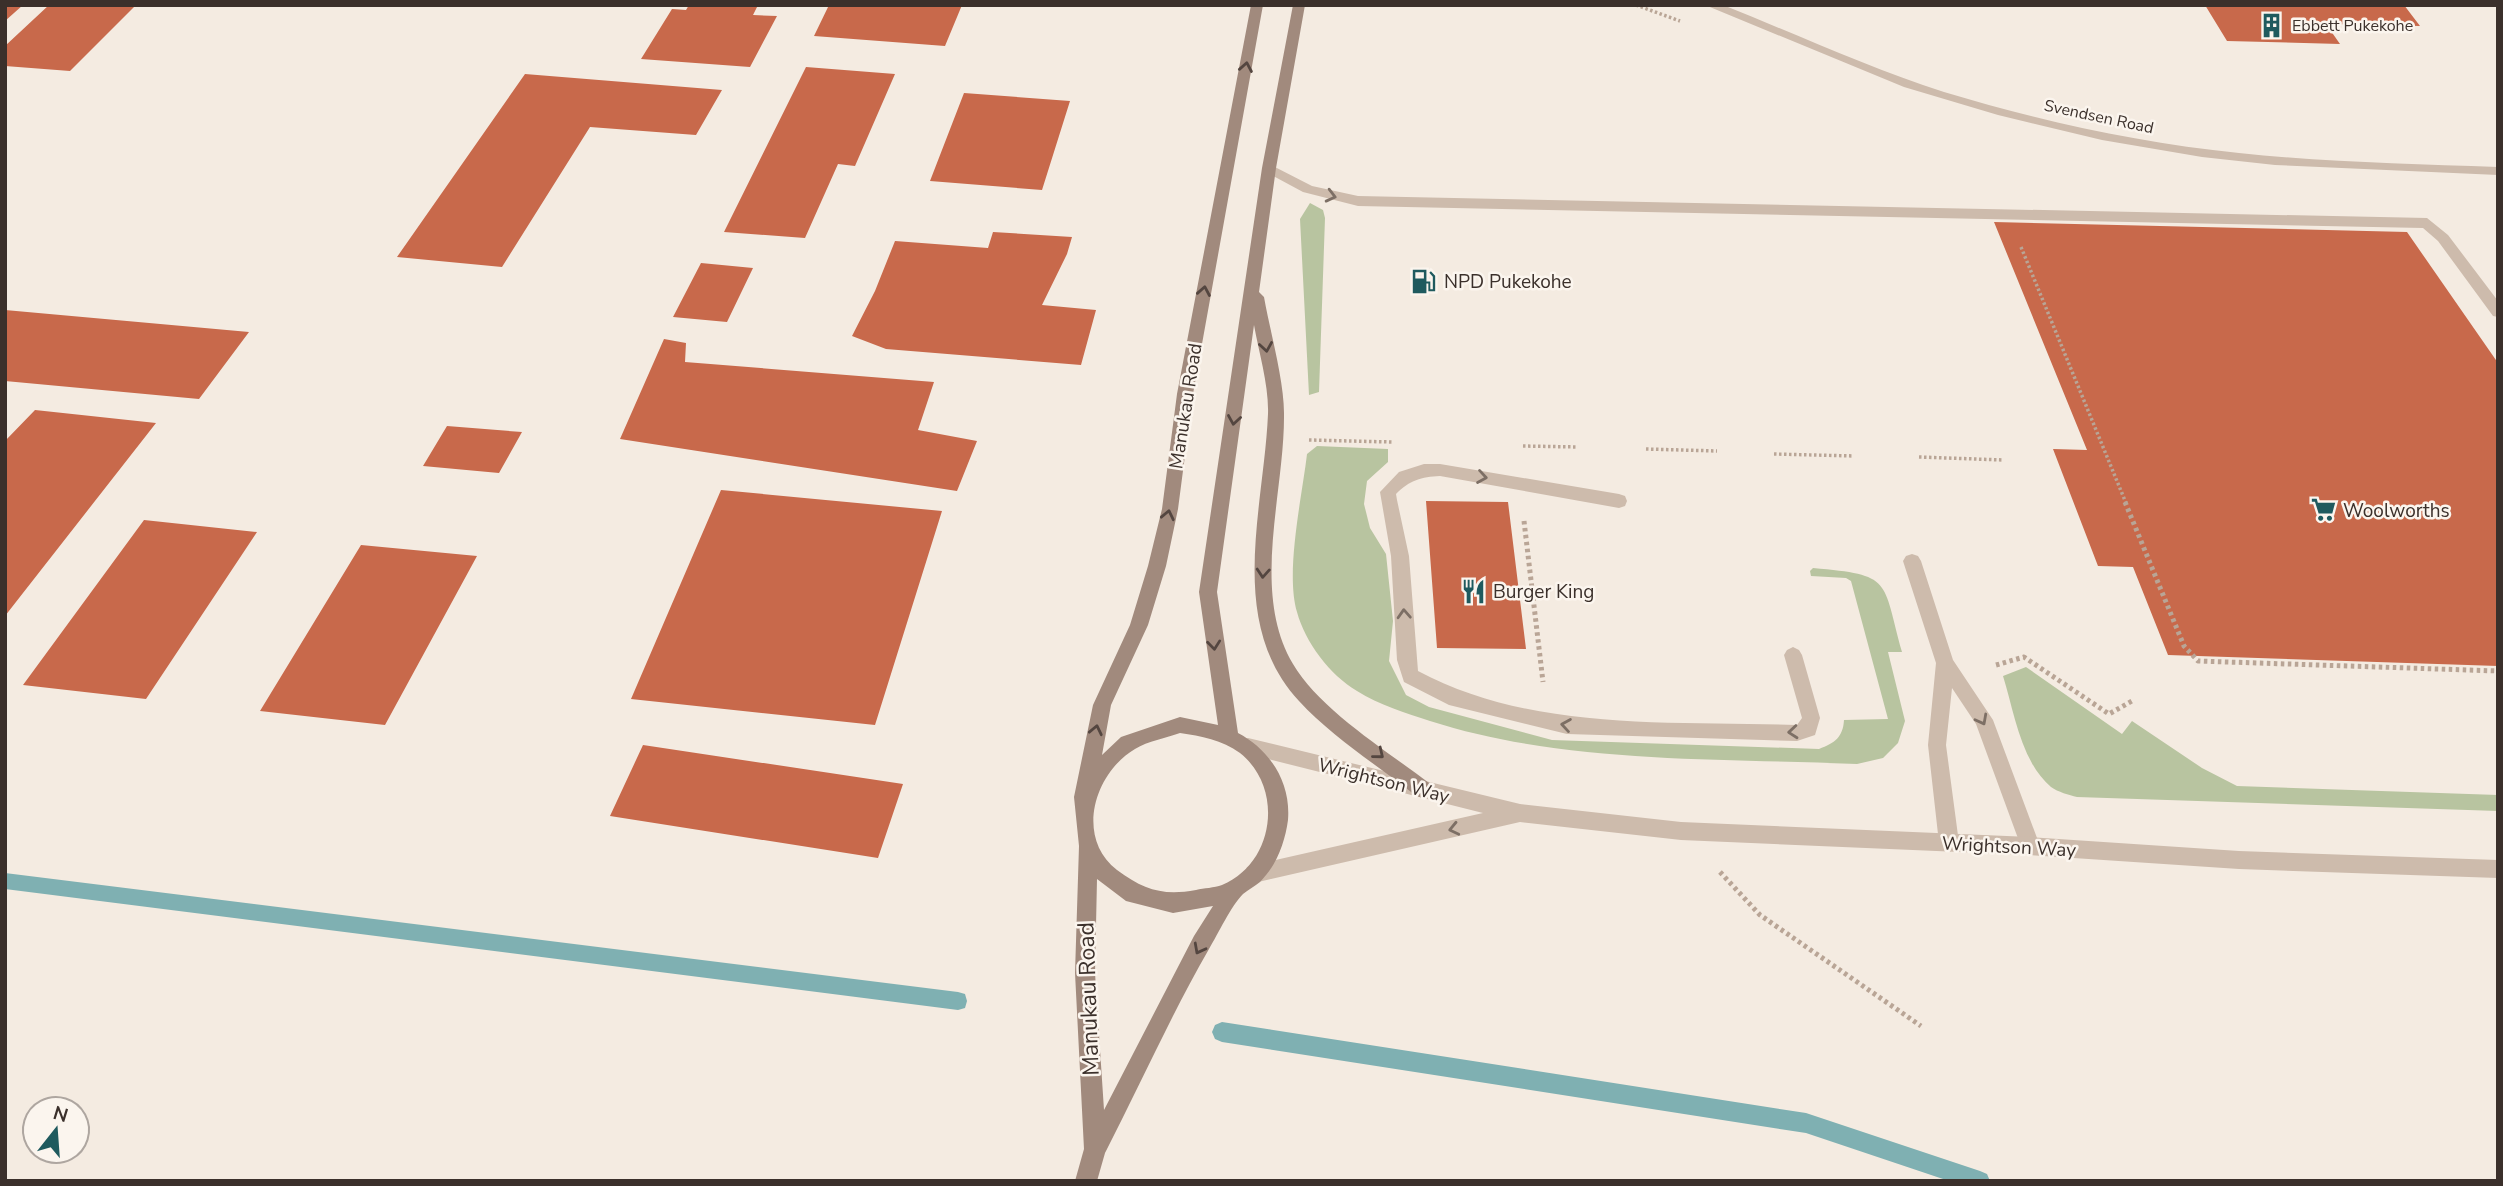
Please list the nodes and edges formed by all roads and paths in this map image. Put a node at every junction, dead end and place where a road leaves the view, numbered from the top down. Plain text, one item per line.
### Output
1 (1257, 5) edge
2 (1299, 5) edge
3 (1711, 5) edge
4 (1269, 168) junction
5 (2498, 170) edge
6 (2019, 241) dead end
7 (1254, 280) junction
8 (2498, 312) edge
9 (1646, 449) dead end
10 (1717, 451) dead end
11 (1774, 454) dead end
12 (1854, 456) dead end
13 (1919, 457) dead end
14 (2003, 460) dead end
15 (1619, 501) dead end
16 (1523, 509) dead end
17 (1912, 561) dead end
18 (1793, 655) dead end
19 (1945, 663) junction
20 (1996, 665) dead end
21 (2498, 671) edge
22 (1544, 693) dead end
23 (2132, 701) dead end
24 (1229, 735) junction
25 (1248, 746) junction
26 (1422, 789) junction
27 (1084, 797) junction
28 (1520, 813) junction
29 (1681, 831) junction
30 (1948, 843) junction
31 (2030, 846) junction
32 (1087, 848) junction
33 (2498, 869) edge
34 (1254, 874) junction
35 (1234, 890) junction
36 (1921, 1026) dead end
37 (1095, 1150) junction
38 (1086, 1181) edge

27 -> 1 main road, Manukau Road
2 - 4 main road
3 - 5 street, Svendsen Road
4 - 7 main road
4 -> 8 street
6 - 21 path
7 -> 24 main road
7 -> 26 main road
9 - 10 path
11 - 12 path
13 - 14 path
18 -> 15 street
16 - 22 path
17 - 19 street
19 - 30 street
19 -> 31 street
20 - 23 path
24 - 25 main road
24 - 27 main road
25 - 26 street, Wrightson Way
25 - 34 main road
26 - 28 street, Wrightson Way
27 - 32 main road
28 - 29 street, Wrightson Way
28 -> 34 street, Wrightson Way
29 - 30 street, Wrightson Way
29 - 36 path
30 - 31 street, Wrightson Way
31 - 33 street, Wrightson Way
32 - 35 main road
32 - 37 main road, Manukau Road
34 - 35 main road
35 -> 37 main road, Manukau Road
37 - 38 main road, Manukau Road

